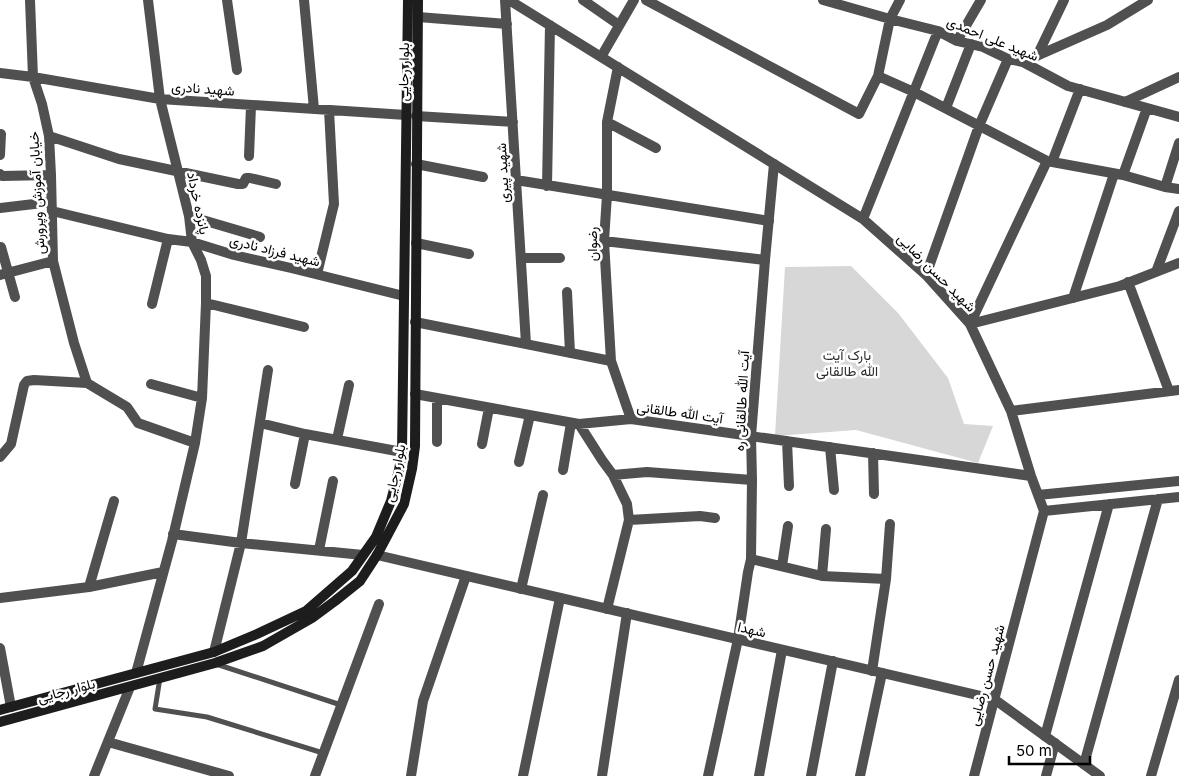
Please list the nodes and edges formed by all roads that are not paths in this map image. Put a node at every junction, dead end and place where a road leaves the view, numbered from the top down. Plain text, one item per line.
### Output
1 (30, 0) edge
2 (148, 0) edge
3 (227, 0) edge
4 (304, 0) edge
5 (408, 0) edge
6 (418, 0) edge
7 (505, 0) edge
8 (509, 0) edge
9 (583, 0) edge
10 (634, 0) edge
11 (646, 0) edge
12 (823, 0) edge
13 (900, 0) edge
14 (981, 0) edge
15 (1064, 0) edge
16 (1148, 0) edge
17 (418, 17) junction
18 (890, 19) junction
19 (507, 24) junction
20 (550, 25) junction
21 (619, 25) junction
22 (938, 30) junction
23 (957, 41) junction
24 (971, 44) junction
25 (1037, 56) junction
26 (601, 57) junction
27 (1008, 59) junction
28 (1023, 62) junction
29 (618, 67) junction
30 (237, 70) dead end
31 (0, 73) edge
32 (878, 76) junction
33 (33, 77) junction
34 (1179, 77) edge
35 (1080, 89) junction
36 (914, 92) junction
37 (160, 99) junction
38 (1125, 102) junction
39 (251, 106) junction
40 (946, 108) junction
41 (1147, 108) junction
42 (314, 109) junction
43 (329, 110) junction
44 (411, 116) junction
45 (1179, 117) edge
46 (513, 122) junction
47 (606, 122) junction
48 (979, 126) junction
49 (1, 134) edge
50 (49, 136) junction
51 (1179, 143) edge
52 (656, 148) dead end
53 (0, 154) edge
54 (249, 156) dead end
55 (1049, 161) junction
56 (416, 164) junction
57 (774, 164) junction
58 (178, 171) junction
59 (0, 174) edge
60 (51, 175) junction
61 (1118, 175) junction
62 (483, 177) dead end
63 (516, 180) junction
64 (276, 184) dead end
65 (547, 186) junction
66 (1165, 187) junction
67 (1179, 189) edge
68 (607, 195) junction
69 (52, 207) junction
70 (0, 208) edge
71 (1179, 211) edge
72 (189, 216) junction
73 (863, 219) junction
74 (769, 221) junction
75 (260, 237) dead end
76 (168, 239) junction
77 (604, 241) junction
78 (192, 242) junction
79 (416, 243) junction
80 (1, 247) edge
81 (469, 254) dead end
82 (521, 258) junction
83 (560, 258) dead end
84 (765, 260) junction
85 (53, 261) junction
86 (1179, 263) edge
87 (1156, 272) junction
88 (4, 274) edge
89 (317, 274) junction
90 (926, 275) junction
91 (1128, 282) junction
92 (567, 292) dead end
93 (404, 296) junction
94 (15, 297) dead end
95 (1073, 298) junction
96 (206, 303) junction
97 (152, 304) dead end
98 (415, 322) junction
99 (970, 324) junction
100 (304, 327) dead end
101 (526, 344) junction
102 (570, 353) junction
103 (611, 361) junction
104 (268, 370) dead end
105 (87, 382) junction
106 (151, 384) dead end
107 (349, 384) dead end
108 (1174, 391) edge
109 (415, 394) junction
110 (202, 398) junction
111 (437, 398) junction
112 (489, 408) junction
113 (1011, 412) junction
114 (530, 415) junction
115 (631, 419) junction
116 (260, 422) junction
117 (575, 424) junction
118 (305, 434) junction
119 (751, 436) junction
120 (337, 439) junction
121 (787, 441) junction
122 (195, 442) junction
123 (438, 442) dead end
124 (482, 444) dead end
125 (830, 447) junction
126 (402, 452) junction
127 (873, 453) junction
128 (0, 457) edge
129 (520, 462) dead end
130 (564, 470) dead end
131 (613, 475) junction
132 (1032, 476) junction
133 (752, 480) junction
134 (332, 481) dead end
135 (1179, 481) edge
136 (294, 484) dead end
137 (789, 486) dead end
138 (834, 490) dead end
139 (874, 494) dead end
140 (1038, 494) junction
141 (543, 495) dead end
142 (1179, 497) edge
143 (1158, 499) junction
144 (114, 501) dead end
145 (1109, 504) junction
146 (1044, 511) junction
147 (715, 518) dead end
148 (629, 520) junction
149 (890, 524) dead end
150 (788, 526) dead end
151 (826, 529) dead end
152 (173, 534) junction
153 (241, 543) junction
154 (319, 550) junction
155 (364, 555) junction
156 (377, 555) junction
157 (751, 559) junction
158 (782, 566) junction
159 (163, 572) junction
160 (466, 576) junction
161 (822, 576) junction
162 (886, 579) junction
163 (89, 587) junction
164 (521, 589) junction
165 (0, 598) edge
166 (560, 598) junction
167 (379, 604) dead end
168 (607, 609) junction
169 (627, 613) junction
170 (738, 640) junction
171 (0, 648) edge
172 (782, 650) junction
173 (214, 652) junction
174 (833, 662) junction
175 (215, 663) junction
176 (877, 672) junction
177 (136, 673) junction
178 (160, 678) junction
179 (1179, 680) edge
180 (130, 686) junction
181 (994, 699) junction
182 (342, 705) junction
183 (11, 707) junction
184 (0, 710) edge
185 (0, 722) edge
186 (1045, 736) junction
187 (108, 742) junction
188 (1055, 743) junction
189 (324, 753) junction
190 (1084, 764) junction
191 (94, 776) edge
192 (229, 776) edge
193 (315, 776) edge
194 (411, 776) edge
195 (524, 776) edge
196 (602, 776) edge
197 (708, 776) edge
198 (759, 776) edge
199 (811, 776) edge
200 (860, 776) edge
201 (974, 776) edge
202 (1046, 776) edge
203 (1100, 776) edge
204 (1152, 776) edge

1 - 33 street, خیابان آموزش وپرورش
2 - 37 street, پانزده خرداد
3 - 30 street
4 - 42 street
5 - 44 main road, بلوار رجایی
6 - 17 main road, بلوار رجایی
7 - 19 street, شهید پیری
8 - 20 street, شهید حسن رضایی
9 - 21 street
10 - 21 street
11 - 32 street
12 - 18 street, شهید علی احمدی
13 - 18 street
14 - 23 street
15 - 25 street
16 - 25 street
17 - 19 street
17 - 44 main road, بلوار رجایی
18 - 22 street, شهید علی احمدی
18 - 32 street
19 - 46 street, شهید پیری
20 - 26 street, شهید حسن رضایی
20 - 65 street
21 - 26 street
22 - 23 street, شهید علی احمدی
22 - 36 street
23 - 24 street, شهید علی احمدی
24 - 27 street, شهید علی احمدی
24 - 40 street
25 - 28 street
26 - 29 street, شهید حسن رضایی
27 - 28 street, شهید علی احمدی
27 - 48 street
28 - 35 street, شهید علی احمدی
29 - 47 street, رضوان
29 - 57 street, شهید حسن رضایی
31 - 33 street, شهید نادری
32 - 36 street
33 - 37 street, شهید نادری
33 - 50 street, خیابان آموزش وپرورش
34 - 38 street
35 - 38 street, شهید علی احمدی
35 - 55 street
36 - 40 street
36 - 73 street
37 - 39 street, شهید نادری
37 - 58 street, پانزده خرداد
38 - 41 street, شهید علی احمدی
39 - 42 street, شهید نادری
39 - 54 street
40 - 48 street
41 - 45 street, شهید علی احمدی
41 - 61 street
42 - 43 street, شهید نادری
43 - 44 street, شهید نادری
43 - 89 street
44 - 46 street, شهید نادری
44 - 56 main road, بلوار رجایی
44 - 93 main road, بلوار رجایی
46 - 63 street, شهید پیری
47 - 52 street
47 - 68 street, رضوان
48 - 55 street
48 - 90 street
49 - 53 street
50 - 58 street
50 - 60 street, خیابان آموزش وپرورش
51 - 66 street
55 - 61 street
55 - 99 street
56 - 62 street
56 - 79 main road, بلوار رجایی
57 - 73 street, شهید حسن رضایی
57 - 74 street, آیت الله طالقانی ره
58 - 64 street
58 - 72 street, پانزده خرداد
59 - 60 street
60 - 69 street, خیابان آموزش وپرورش
61 - 66 street
61 - 95 street
63 - 65 street
63 - 82 street, شهید پیری
65 - 68 street
66 - 67 street
68 - 74 street
68 - 77 street, رضوان
69 - 70 street, شهید فرزاد نادری
69 - 76 street, شهید فرزاد نادری
69 - 85 street, خیابان آموزش وپرورش
71 - 87 street
72 - 75 street
72 - 78 street, پانزده خرداد
73 - 90 street, شهید حسن رضایی
74 - 84 street, آیت الله طالقانی ره
76 - 78 street, شهید فرزاد نادری
76 - 97 street
77 - 84 street
77 - 103 street, رضوان
78 - 89 street, شهید فرزاد نادری
78 - 96 street, پانزده خرداد
79 - 81 street
79 - 98 main road, بلوار رجایی
80 - 88 street
82 - 83 street
82 - 101 street, شهید پیری
84 - 119 street, آیت الله طالقانی ره
85 - 88 street
85 - 105 street, خیابان آموزش وپرورش
86 - 87 street
87 - 91 street
88 - 94 street
89 - 93 street, شهید فرزاد نادری
90 - 99 street, شهید حسن رضایی
91 - 95 street
91 - 108 street
92 - 102 street
93 - 126 main road, بلوار رجایی
95 - 99 street
96 - 100 street
96 - 110 street, پانزده خرداد
98 - 101 street
98 - 109 main road, بلوار رجایی
99 - 113 street, شهید حسن رضایی
101 - 102 street
102 - 103 street
103 - 115 street, رضوان
104 - 116 street
105 - 122 street
105 - 128 street
106 - 110 street
107 - 120 street
108 - 113 street
109 - 111 street, آیت الله طالقانی
109 - 156 main road, بلوار رجایی
110 - 122 street, پانزده خرداد
111 - 112 street, آیت الله طالقانی
111 - 123 street
112 - 114 street, آیت الله طالقانی
112 - 124 street
113 - 132 street, شهید حسن رضایی
114 - 117 street, آیت الله طالقانی
114 - 129 street
115 - 117 street, آیت الله طالقانی
115 - 119 street, آیت الله طالقانی
116 - 118 street
116 - 153 street
117 - 130 street
117 - 131 street
118 - 120 street
118 - 136 street
119 - 121 street, آیت الله طالقانی
119 - 133 street, آیت الله طالقانی ره
120 - 126 street
121 - 125 street, آیت الله طالقانی
121 - 137 street
122 - 152 street, پانزده خرداد
125 - 127 street, آیت الله طالقانی
125 - 138 street
126 - 155 main road, بلوار رجایی
127 - 132 street, آیت الله طالقانی
127 - 139 street
131 - 133 street
131 - 148 street
132 - 140 street, شهید حسن رضایی
133 - 157 street, آیت الله طالقانی ره
134 - 154 street
135 - 140 street
140 - 146 street, شهید حسن رضایی
141 - 164 street
142 - 143 street
143 - 145 street
143 - 190 street
144 - 163 street
145 - 146 street
145 - 186 street
146 - 181 street, شهید حسن رضایی
147 - 148 street
148 - 168 street
149 - 162 street
150 - 158 street
151 - 161 street
152 - 153 street
152 - 159 street, پانزده خرداد
153 - 154 street
153 - 173 street
154 - 155 street
155 - 173 main road, بلوار رجایی
156 - 160 street, شهدا
156 - 175 main road, بلوار رجایی
157 - 158 street
157 - 170 street, آیت الله طالقانی ره
158 - 161 street
159 - 163 street
159 - 177 street, پانزده خرداد
160 - 164 street, شهدا
160 - 194 street
161 - 162 street
162 - 176 street
163 - 165 street
164 - 166 street, شهدا
166 - 168 street, شهدا
166 - 195 street
167 - 182 street
168 - 169 street, شهدا
169 - 170 street, شهدا
169 - 196 street
170 - 172 street, شهدا
170 - 197 street, آیت الله طالقانی ره
171 - 183 street
172 - 174 street, شهدا
172 - 198 street
173 - 177 main road, بلوار رجایی
174 - 176 street, شهدا
174 - 199 street
175 - 178 main road, بلوار رجایی
175 - 182 lane
176 - 181 street, شهدا
176 - 200 street
177 - 183 main road, بلوار رجایی
178 - 180 main road, بلوار رجایی
178 - 189 lane
179 - 204 street
180 - 185 main road, بلوار رجایی
180 - 187 street
181 - 186 street, شهدا
181 - 201 street, شهید حسن رضایی
182 - 189 street
183 - 184 main road, بلوار رجایی
186 - 188 street, شهدا
187 - 191 street
187 - 192 street
188 - 190 street, شهدا
188 - 202 street
189 - 193 street
190 - 203 street, شهدا

